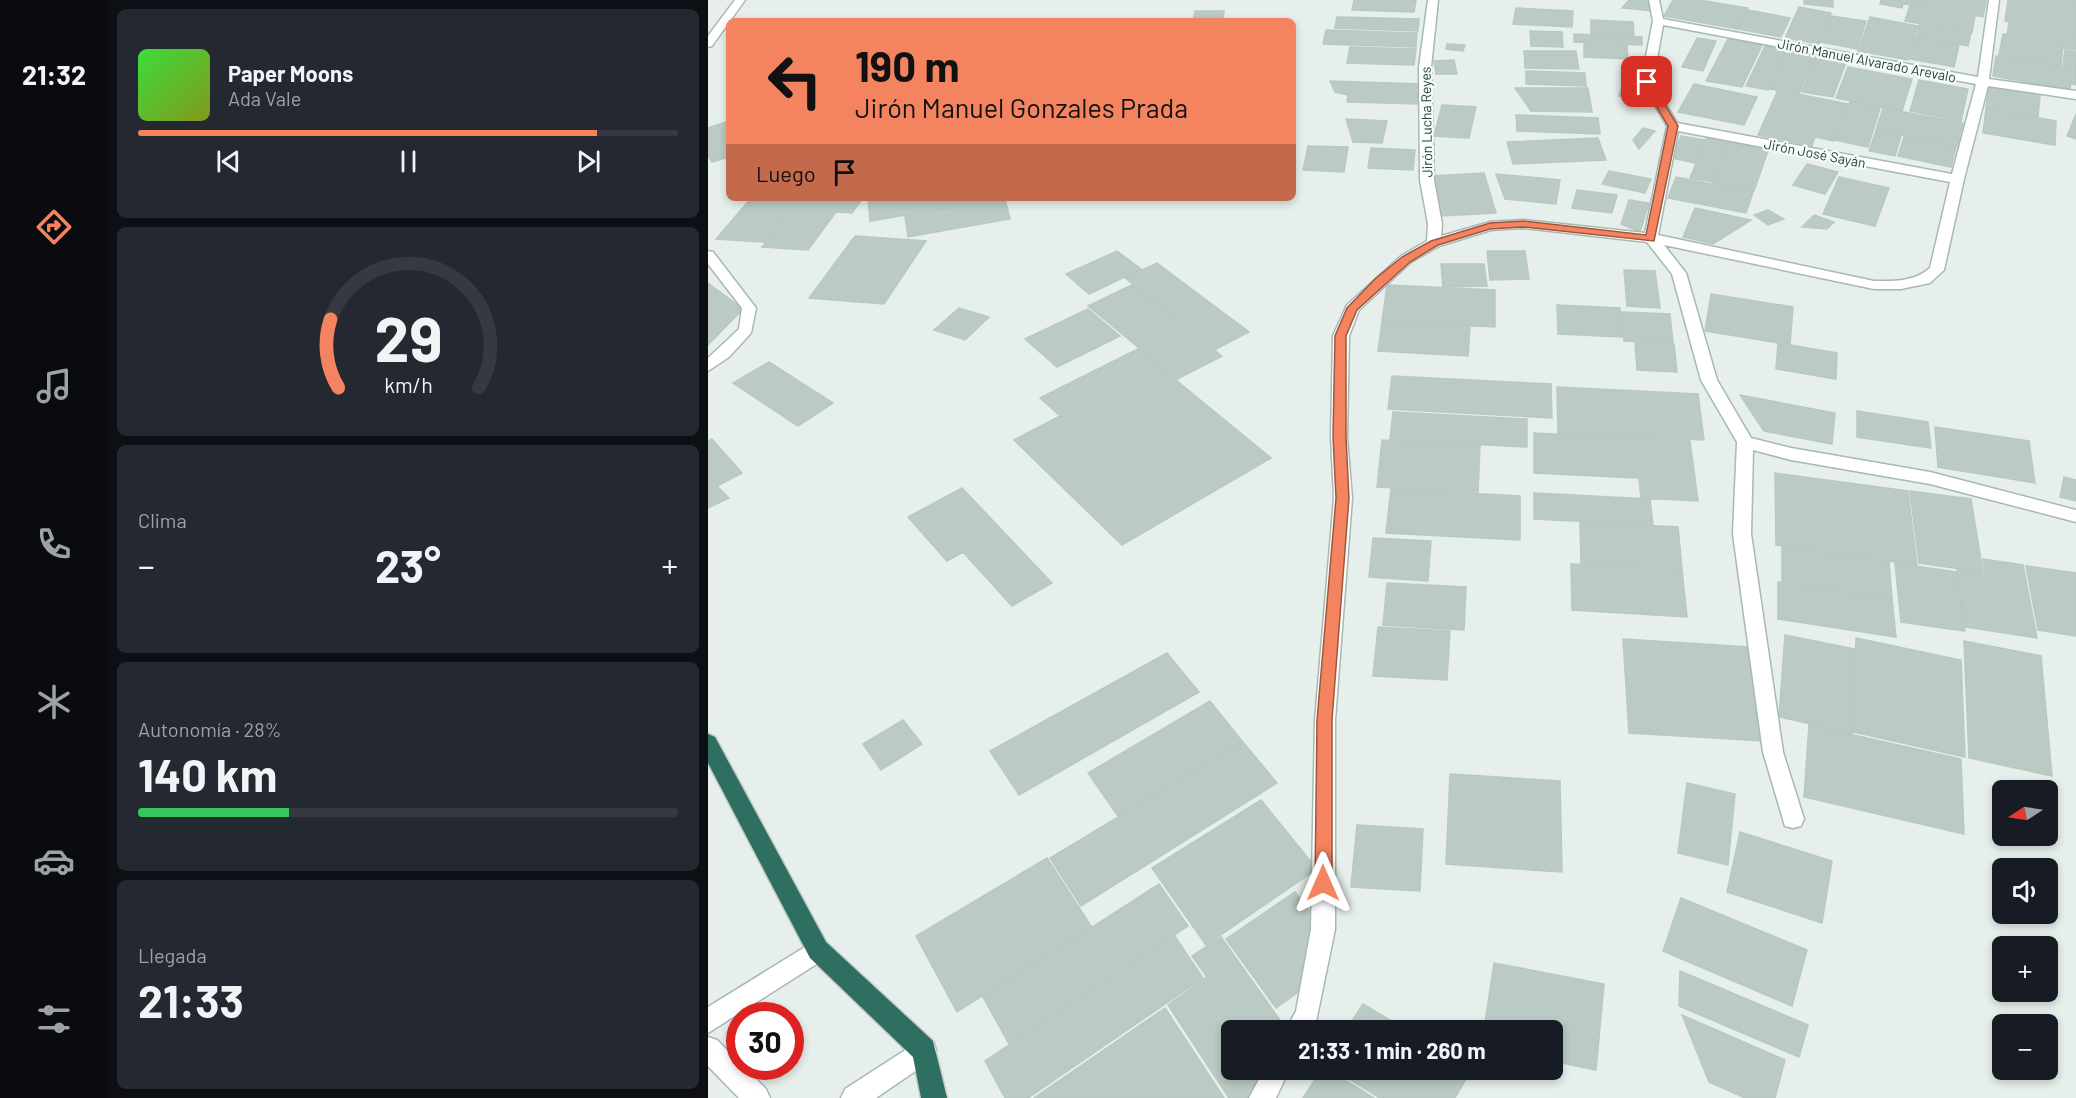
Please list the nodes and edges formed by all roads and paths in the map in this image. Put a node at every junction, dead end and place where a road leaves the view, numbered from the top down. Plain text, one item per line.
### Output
1 (740, 0) edge
2 (1433, 0) edge
3 (1654, 0) edge
4 (1994, 0) edge
5 (727, 18) edge
6 (726, 19) edge
7 (1658, 21) junction
8 (708, 44) edge
9 (1983, 82) junction
10 (2076, 95) edge
11 (1673, 126) junction
12 (1957, 179) junction
13 (1651, 238) junction
14 (1434, 243) junction
15 (708, 255) edge
16 (708, 366) edge
17 (1745, 442) junction
18 (2076, 516) edge
19 (708, 743) edge
20 (1793, 819) dead end
21 (818, 950) junction
22 (1304, 1020) edge
23 (708, 1021) edge
24 (708, 1049) edge
25 (924, 1050) junction
26 (1272, 1080) edge
27 (757, 1098) edge
28 (854, 1098) edge
29 (934, 1098) edge
30 (1262, 1098) edge

1 - 5 street
2 - 14 street, Jirón Lucha Reyes
3 - 7 street
4 - 9 street
6 - 8 street
7 - 9 street, Jirón Manuel Alvarado Arevalo
7 - 11 street
9 - 10 street, Jirón Manuel Alvarado Arevalo
9 - 12 street
11 - 12 street, Jirón José Sayán
11 - 13 street
12 - 13 street
13 - 14 street
13 - 17 street
14 - 22 street
15 - 16 street
17 - 18 street
17 - 20 street
19 - 21 highway
21 - 23 street
21 - 25 highway
24 - 27 street
25 - 28 street
25 - 29 highway
26 - 30 street

